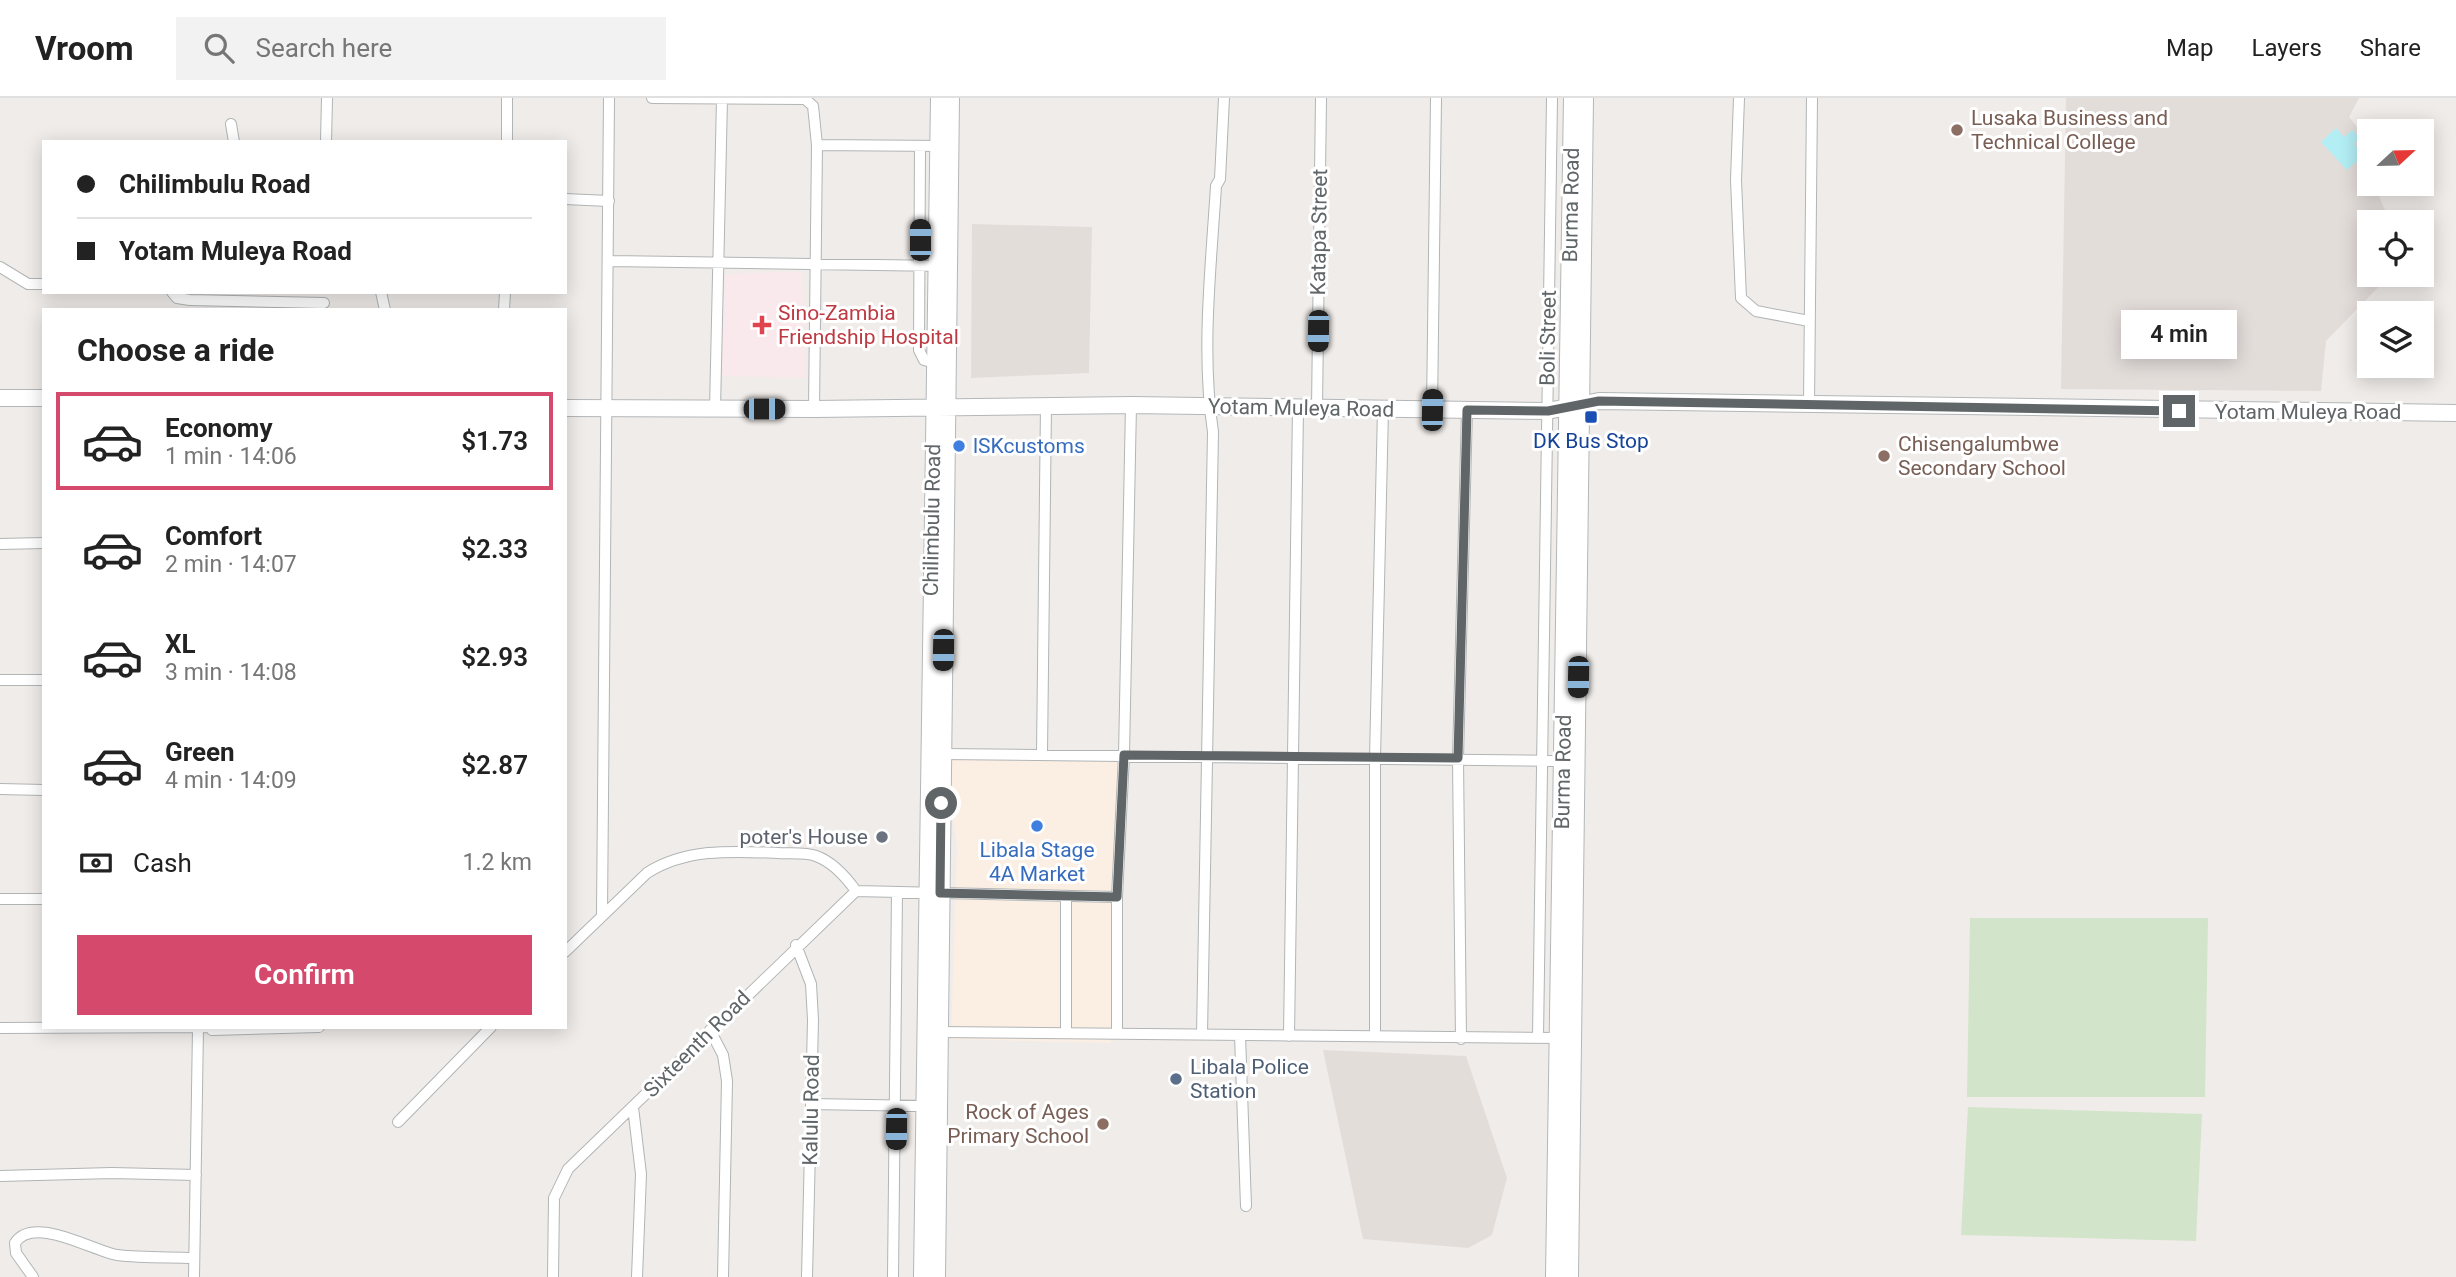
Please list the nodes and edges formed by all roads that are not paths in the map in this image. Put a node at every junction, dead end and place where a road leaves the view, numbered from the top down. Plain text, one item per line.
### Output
1 (327, 98) edge
2 (507, 98) edge
3 (609, 98) edge
4 (652, 98) edge
5 (939, 98) edge
6 (951, 98) edge
7 (1224, 98) edge
8 (1321, 98) edge
9 (1436, 98) edge
10 (1552, 98) edge
11 (1572, 98) edge
12 (1585, 98) edge
13 (1740, 98) edge
14 (1812, 98) edge
15 (722, 99) edge
16 (231, 124) dead end
17 (234, 140) edge
18 (327, 140) edge
19 (507, 140) edge
20 (817, 145) junction
21 (920, 146) junction
22 (945, 146) junction
23 (567, 199) edge
24 (609, 201) junction
25 (610, 261) junction
26 (718, 262) junction
27 (814, 264) junction
28 (920, 264) junction
29 (943, 266) junction
30 (0, 267) edge
31 (42, 284) edge
32 (174, 294) edge
33 (261, 297) edge
34 (324, 302) edge
35 (1809, 321) junction
36 (935, 363) junction
37 (0, 398) edge
38 (42, 398) edge
39 (1046, 405) junction
40 (1131, 405) junction
41 (1576, 405) junction
42 (1808, 405) junction
43 (940, 407) junction
44 (1209, 407) junction
45 (567, 408) edge
46 (607, 408) junction
47 (1298, 408) junction
48 (1317, 408) junction
49 (715, 409) junction
50 (1383, 409) junction
51 (814, 410) junction
52 (1432, 410) junction
53 (1467, 410) junction
54 (1548, 411) junction
55 (2456, 413) edge
56 (42, 543) edge
57 (0, 544) edge
58 (0, 680) edge
59 (42, 680) edge
60 (942, 754) junction
61 (1042, 754) junction
62 (1124, 755) junction
63 (1208, 755) junction
64 (1293, 756) junction
65 (1375, 758) junction
66 (1458, 758) junction
67 (1543, 760) junction
68 (1570, 761) junction
69 (0, 789) edge
70 (42, 790) edge
71 (856, 891) junction
72 (897, 892) junction
73 (934, 893) junction
74 (1117, 897) junction
75 (1066, 898) junction
76 (0, 899) edge
77 (42, 899) edge
78 (602, 914) junction
79 (796, 946) junction
80 (567, 950) edge
81 (0, 1028) edge
82 (42, 1028) edge
83 (198, 1029) edge
84 (490, 1029) edge
85 (710, 1030) junction
86 (939, 1032) junction
87 (1066, 1033) junction
88 (1117, 1033) junction
89 (1202, 1034) junction
90 (1240, 1035) junction
91 (1289, 1036) junction
92 (1374, 1036) junction
93 (1538, 1037) junction
94 (1461, 1039) junction
95 (1565, 1039) junction
96 (811, 1104) junction
97 (896, 1105) junction
98 (926, 1106) junction
99 (634, 1107) junction
100 (398, 1122) dead end
101 (196, 1175) junction
102 (0, 1176) edge
103 (1246, 1206) dead end
104 (194, 1258) junction
105 (33, 1277) edge
106 (194, 1277) edge
107 (553, 1277) edge
108 (637, 1277) edge
109 (723, 1277) edge
110 (807, 1277) edge
111 (893, 1277) edge
112 (922, 1277) edge
113 (937, 1277) edge
114 (1554, 1277) edge
115 (1570, 1277) edge

1 - 18 street
2 - 19 street
3 - 24 street
4 - 15 street
5 - 22 main road, Chilimbulu Road
6 - 22 main road, Chilimbulu Road
7 - 44 street
8 - 48 street, Katapa Street
9 - 52 street
10 - 54 street, Boli Street
11 - 41 main road, Burma Road
12 - 41 main road, Burma Road
13 - 35 street
14 - 35 street
15 - 20 street
15 - 26 street
16 - 17 street
20 - 21 street
20 - 27 street
21 - 22 street
21 - 28 street
22 - 29 main road, Chilimbulu Road
23 - 24 street
24 - 25 street
25 - 26 street
25 - 46 street
26 - 27 street
26 - 49 street
27 - 28 street
27 - 51 street
28 - 29 street
28 - 36 street
29 - 36 main road, Chilimbulu Road
29 - 43 main road, Chilimbulu Road
30 - 31 street
32 - 33 street
33 - 34 street
35 - 42 street
36 - 43 main road, Chilimbulu Road
37 - 38 main road
39 - 40 main road, Yotam Muleya Road
39 - 43 main road, Yotam Muleya Road
39 - 61 street
40 - 44 main road, Yotam Muleya Road
40 - 62 street
41 - 42 main road, Yotam Muleya Road
41 - 54 main road, Yotam Muleya Road
41 - 68 main road, Burma Road
42 - 55 main road, Yotam Muleya Road
43 - 51 main road, Yotam Muleya Road
43 - 60 main road, Chilimbulu Road
43 - 73 main road, Chilimbulu Road
44 - 47 main road, Yotam Muleya Road
44 - 63 street
45 - 46 main road, Yotam Muleya Road
46 - 49 main road, Yotam Muleya Road
46 - 78 street
47 - 48 main road, Yotam Muleya Road
47 - 64 street
48 - 50 main road, Yotam Muleya Road
49 - 51 main road, Yotam Muleya Road
50 - 52 main road, Yotam Muleya Road
50 - 65 street
52 - 53 main road, Yotam Muleya Road
53 - 54 main road, Yotam Muleya Road
53 - 66 street
54 - 67 street, Boli Street
56 - 57 street
58 - 59 street
60 - 61 street
60 - 73 main road, Chilimbulu Road
61 - 62 street
62 - 63 street
62 - 74 street
63 - 64 street
63 - 89 street
64 - 65 street
64 - 91 street
65 - 66 street
65 - 92 street
66 - 67 street
66 - 94 street
67 - 68 street
67 - 93 street, Boli Street
68 - 95 main road, Burma Road
69 - 70 street
71 - 72 street
71 - 78 street
71 - 79 street, Sixteenth Road
72 - 73 street
72 - 97 street
73 - 75 street
73 - 86 main road, Chilimbulu Road
73 - 98 main road, Chilimbulu Road
74 - 75 street
74 - 88 street
75 - 87 street
76 - 77 street
78 - 80 street
79 - 85 street, Sixteenth Road
79 - 96 street, Kalulu Road
81 - 82 street
83 - 101 street
84 - 100 street
85 - 99 street, Sixteenth Road
85 - 109 street
86 - 87 street
86 - 113 main road, Chilimbulu Road
87 - 88 street
88 - 89 street
89 - 90 street
90 - 91 street
90 - 103 street
91 - 92 street
92 - 94 street
93 - 94 street
93 - 95 street
95 - 114 main road, Burma Road
95 - 115 main road, Burma Road
96 - 97 street
96 - 110 street, Kalulu Road
97 - 98 street
97 - 111 street
98 - 112 main road, Chilimbulu Road
99 - 107 street, Sixteenth Road
99 - 108 street
101 - 102 street
101 - 104 street
104 - 105 street
104 - 106 street

